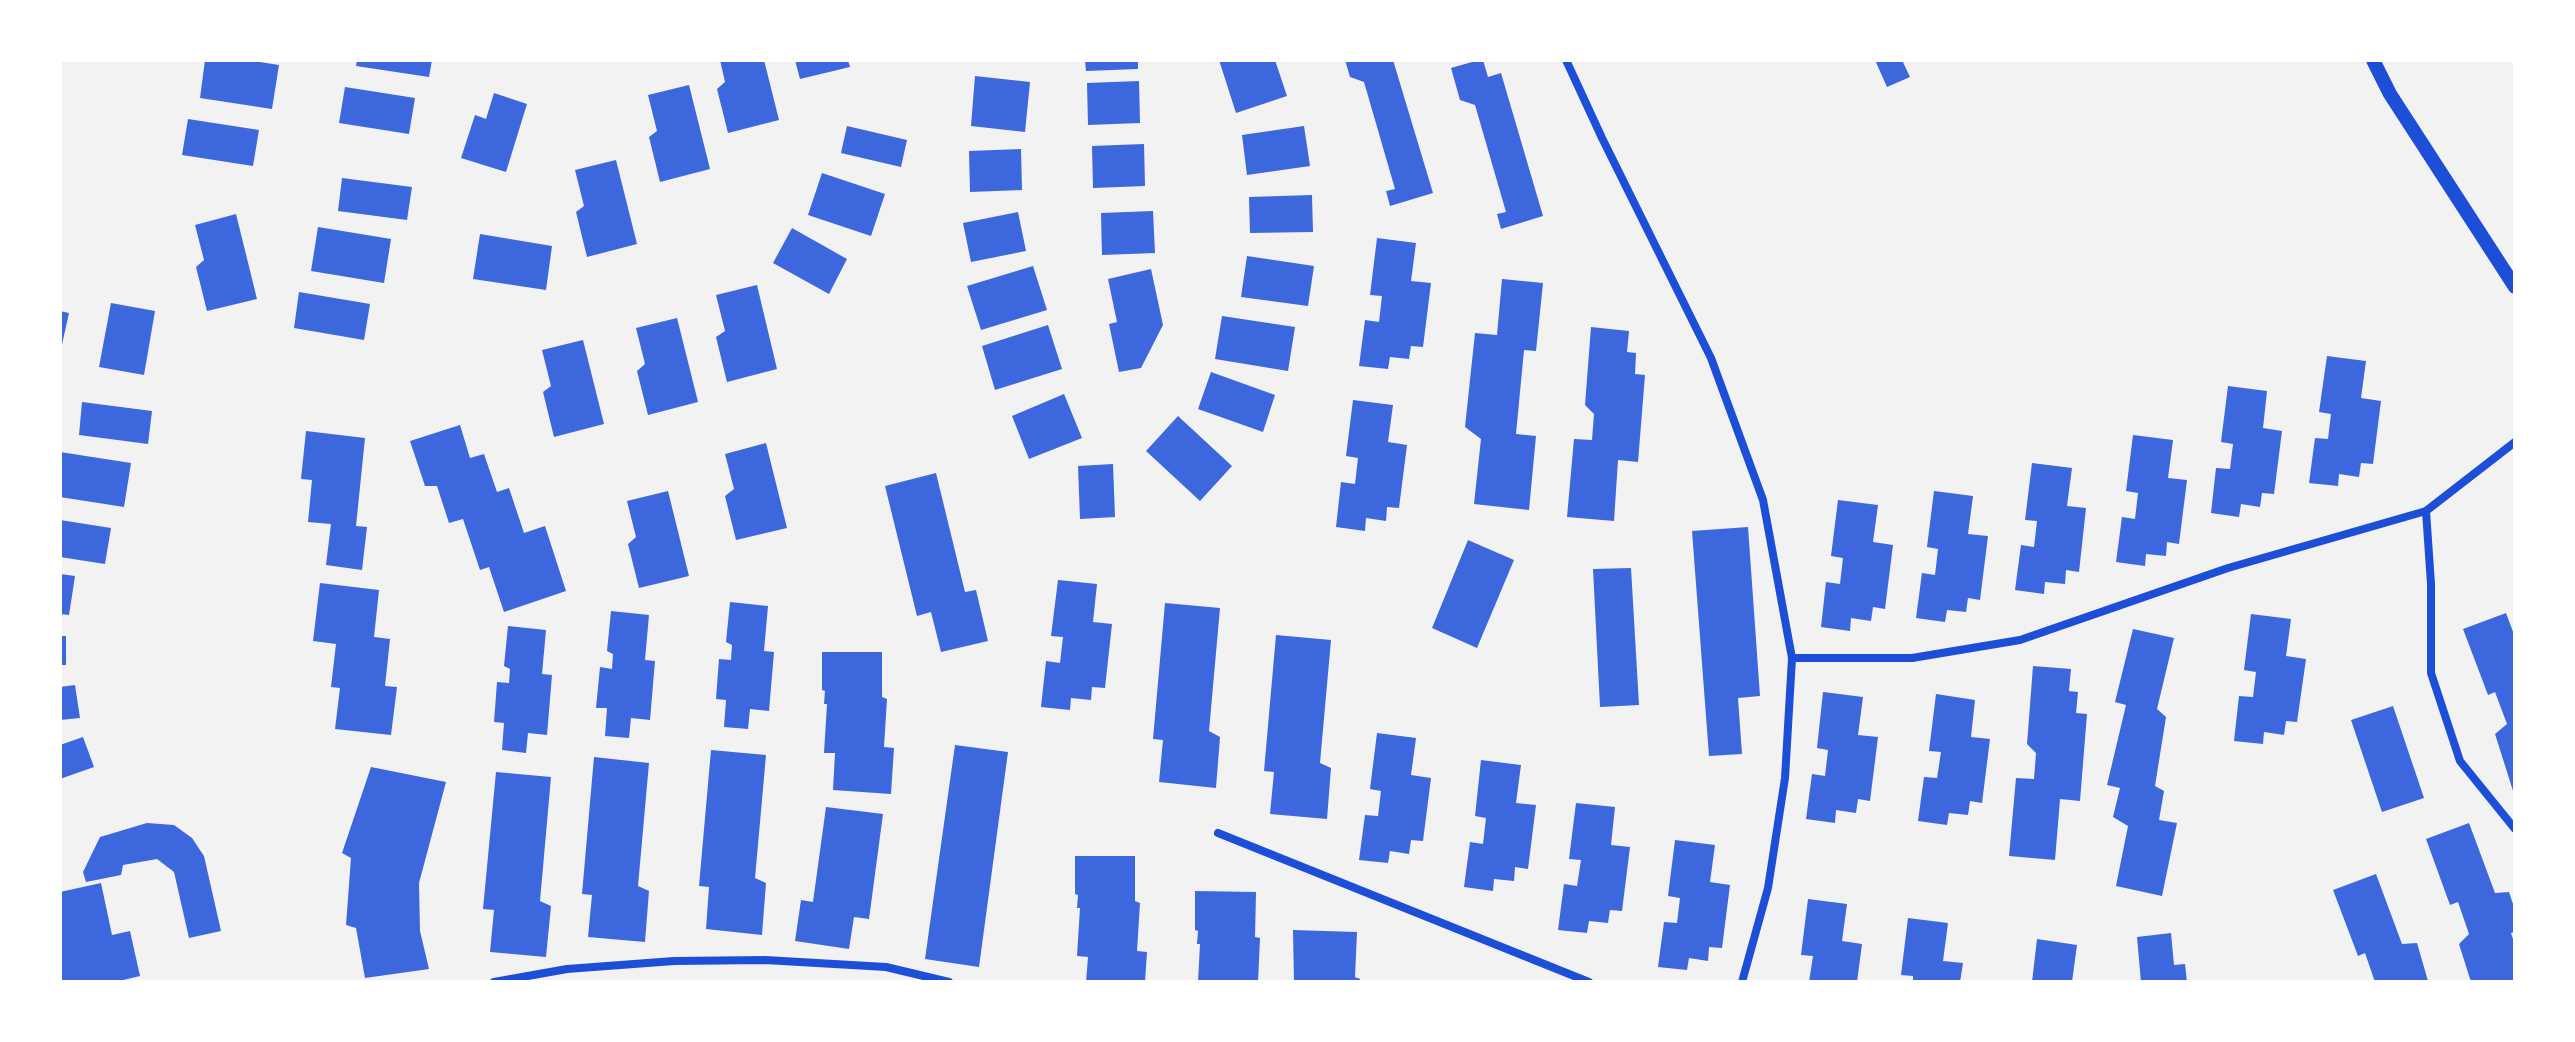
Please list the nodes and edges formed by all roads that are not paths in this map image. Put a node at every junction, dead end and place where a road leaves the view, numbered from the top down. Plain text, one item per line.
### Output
1 (1566, 60) edge
2 (2373, 60) edge
3 (2515, 287) edge
4 (2515, 442) edge
5 (2426, 511) junction
6 (1792, 658) junction
7 (2515, 829) edge
8 (1218, 833) dead end
9 (494, 982) edge
10 (949, 982) edge
11 (1589, 982) edge
12 (1742, 982) edge

1 - 6 street
2 - 3 main road
4 - 5 street
5 - 6 street
5 - 7 street
6 - 12 street
8 - 11 street
9 - 10 street

